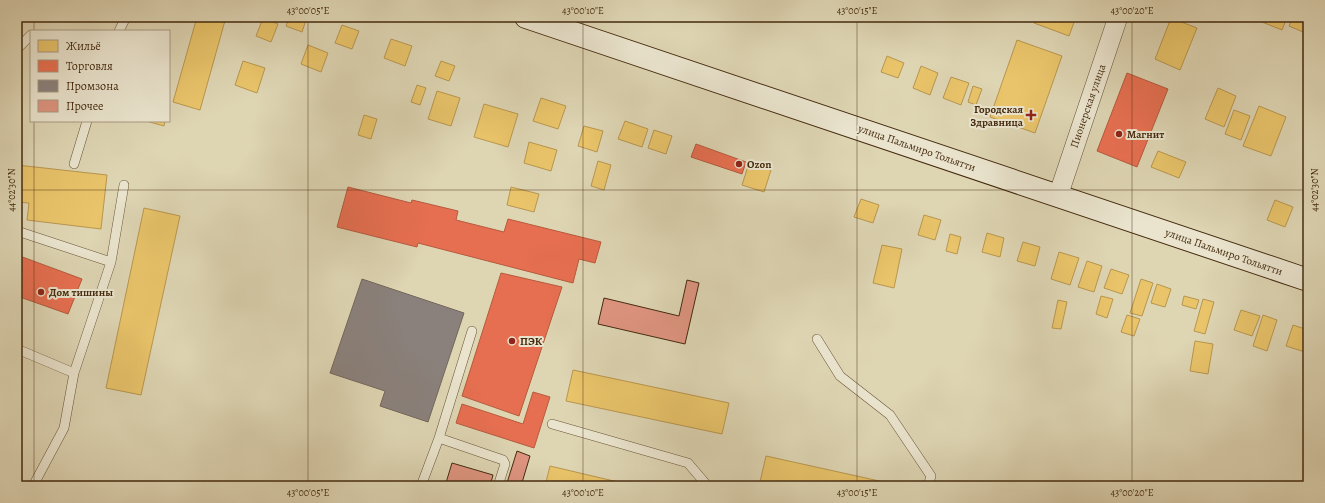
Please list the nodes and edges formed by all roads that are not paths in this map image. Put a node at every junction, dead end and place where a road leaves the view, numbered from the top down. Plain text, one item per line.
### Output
1 (126, 17) edge
2 (526, 17) edge
3 (1118, 17) edge
4 (120, 30) edge
5 (30, 37) edge
6 (17, 49) edge
7 (88, 122) edge
8 (74, 164) dead end
9 (124, 185) dead end
10 (1058, 196) junction
11 (17, 232) edge
12 (111, 262) junction
13 (1308, 280) edge
14 (472, 331) dead end
15 (817, 339) dead end
16 (17, 349) edge
17 (74, 372) junction
18 (552, 424) dead end
19 (439, 438) junction
20 (33, 486) edge
21 (421, 486) edge
22 (498, 486) edge
23 (706, 486) edge
24 (928, 486) edge

1 - 4 lane
2 - 10 street, улица Пальмиро Тольятти
3 - 10 street, Пионерская улица
5 - 6 lane
7 - 8 lane
9 - 12 lane
10 - 13 street, улица Пальмиро Тольятти
11 - 12 lane
12 - 17 lane
14 - 19 lane
15 - 24 lane
16 - 17 lane
17 - 20 lane
18 - 23 lane
19 - 21 lane
19 - 22 lane

